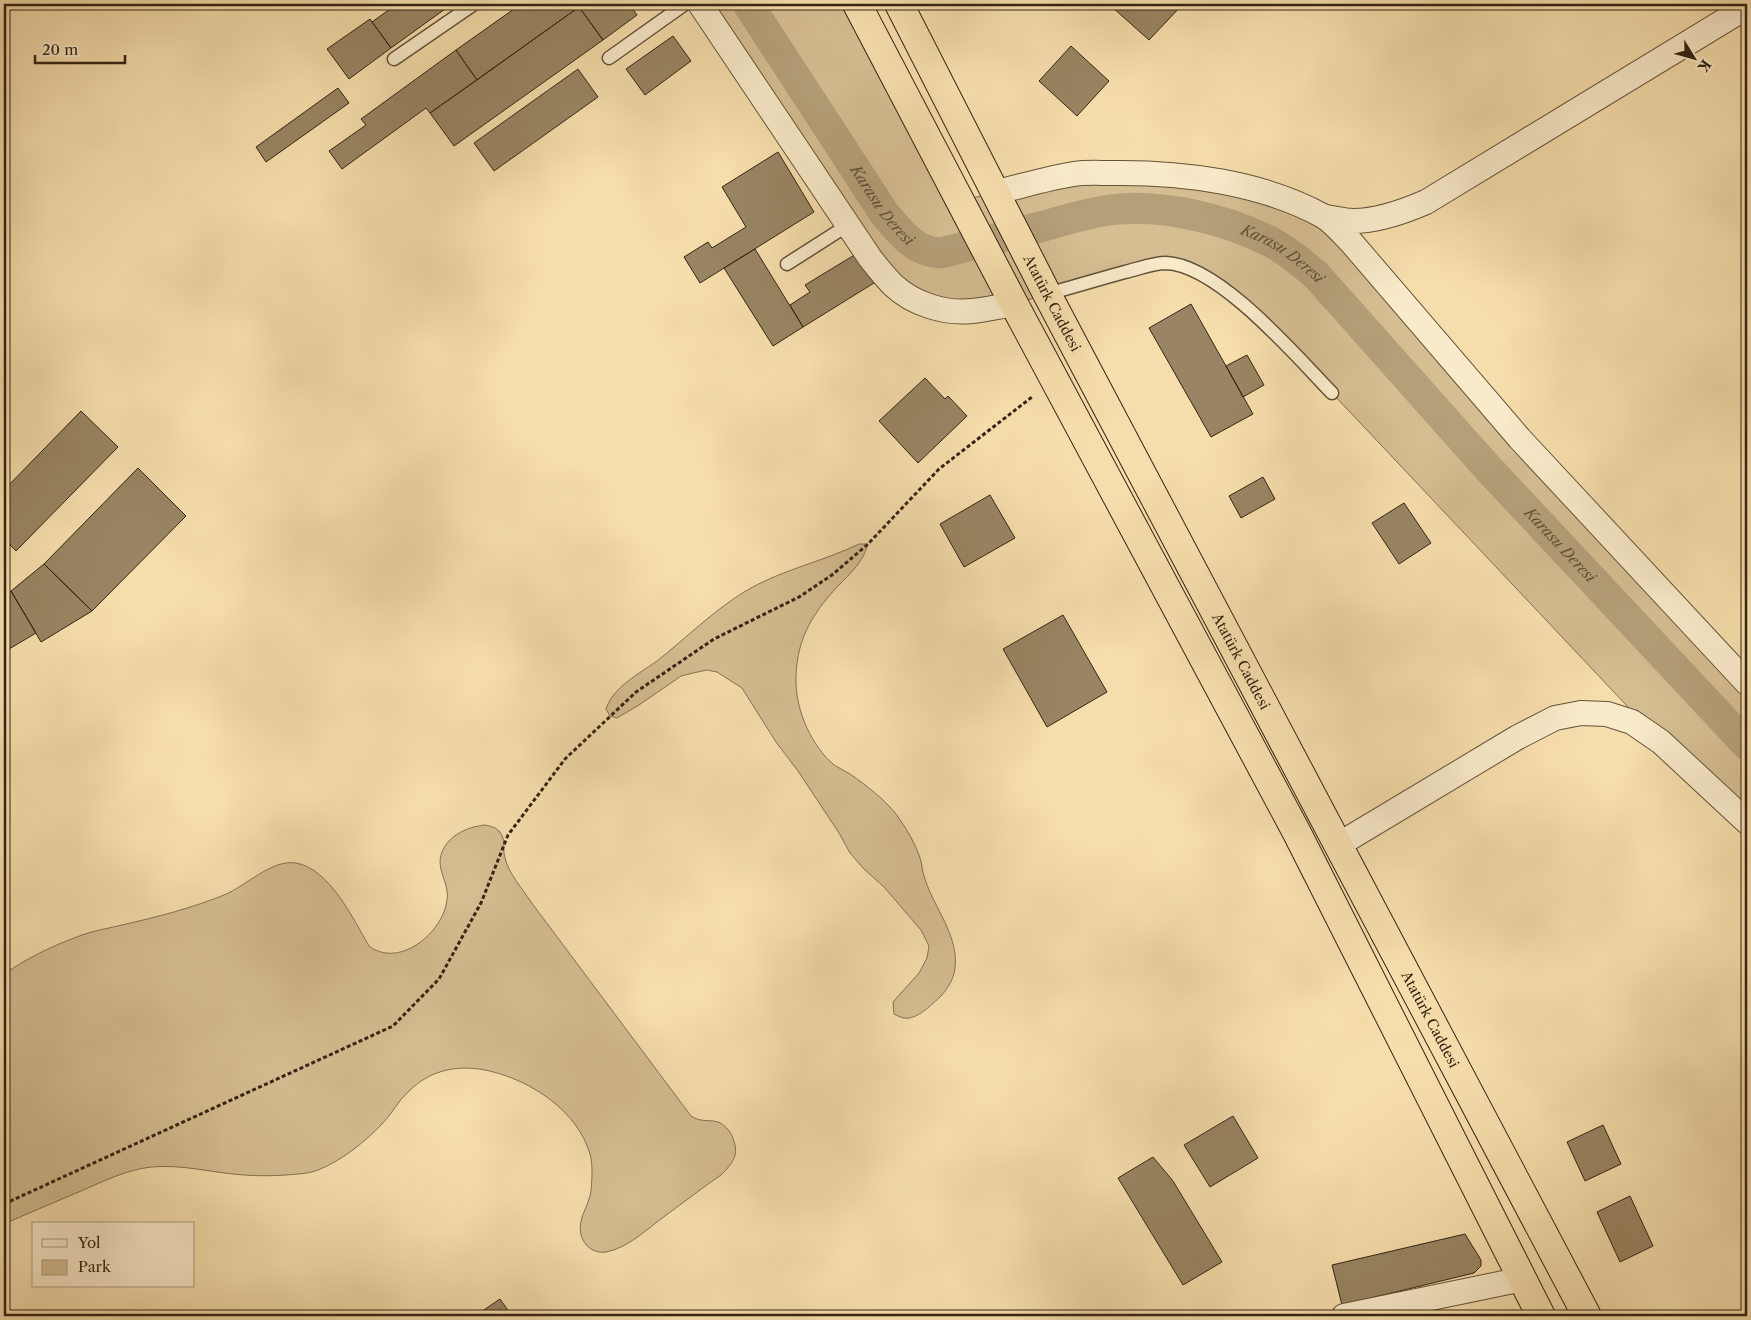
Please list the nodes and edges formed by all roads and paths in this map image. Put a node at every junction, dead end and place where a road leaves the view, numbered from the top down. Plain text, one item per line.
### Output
1 (474, 4) edge
2 (685, 4) edge
3 (700, 4) edge
4 (857, 4) edge
5 (899, 4) edge
6 (1747, 7) edge
7 (610, 58) dead end
8 (394, 59) dead end
9 (996, 192) junction
10 (1325, 217) junction
11 (848, 225) junction
12 (787, 264) dead end
13 (1047, 294) junction
14 (1014, 304) junction
15 (1055, 379) junction
16 (1332, 393) dead end
17 (1747, 683) edge
18 (1747, 822) edge
19 (1338, 845) junction
20 (4, 1204) edge
21 (1522, 1280) junction
22 (1344, 1316) edge
23 (1542, 1316) edge
24 (1587, 1316) edge

1 - 8 lane
2 - 7 lane
3 - 11 street
4 - 14 highway
5 - 9 highway, Atatürk Caddesi
6 - 10 street
9 - 10 street
9 - 13 highway, Atatürk Caddesi
10 - 17 street
11 - 12 lane
11 - 14 street
13 - 16 lane
13 - 19 highway, Atatürk Caddesi
14 - 15 highway
15 - 20 path
15 - 21 highway
18 - 19 street
19 - 24 highway, Atatürk Caddesi
21 - 22 street
21 - 23 highway

